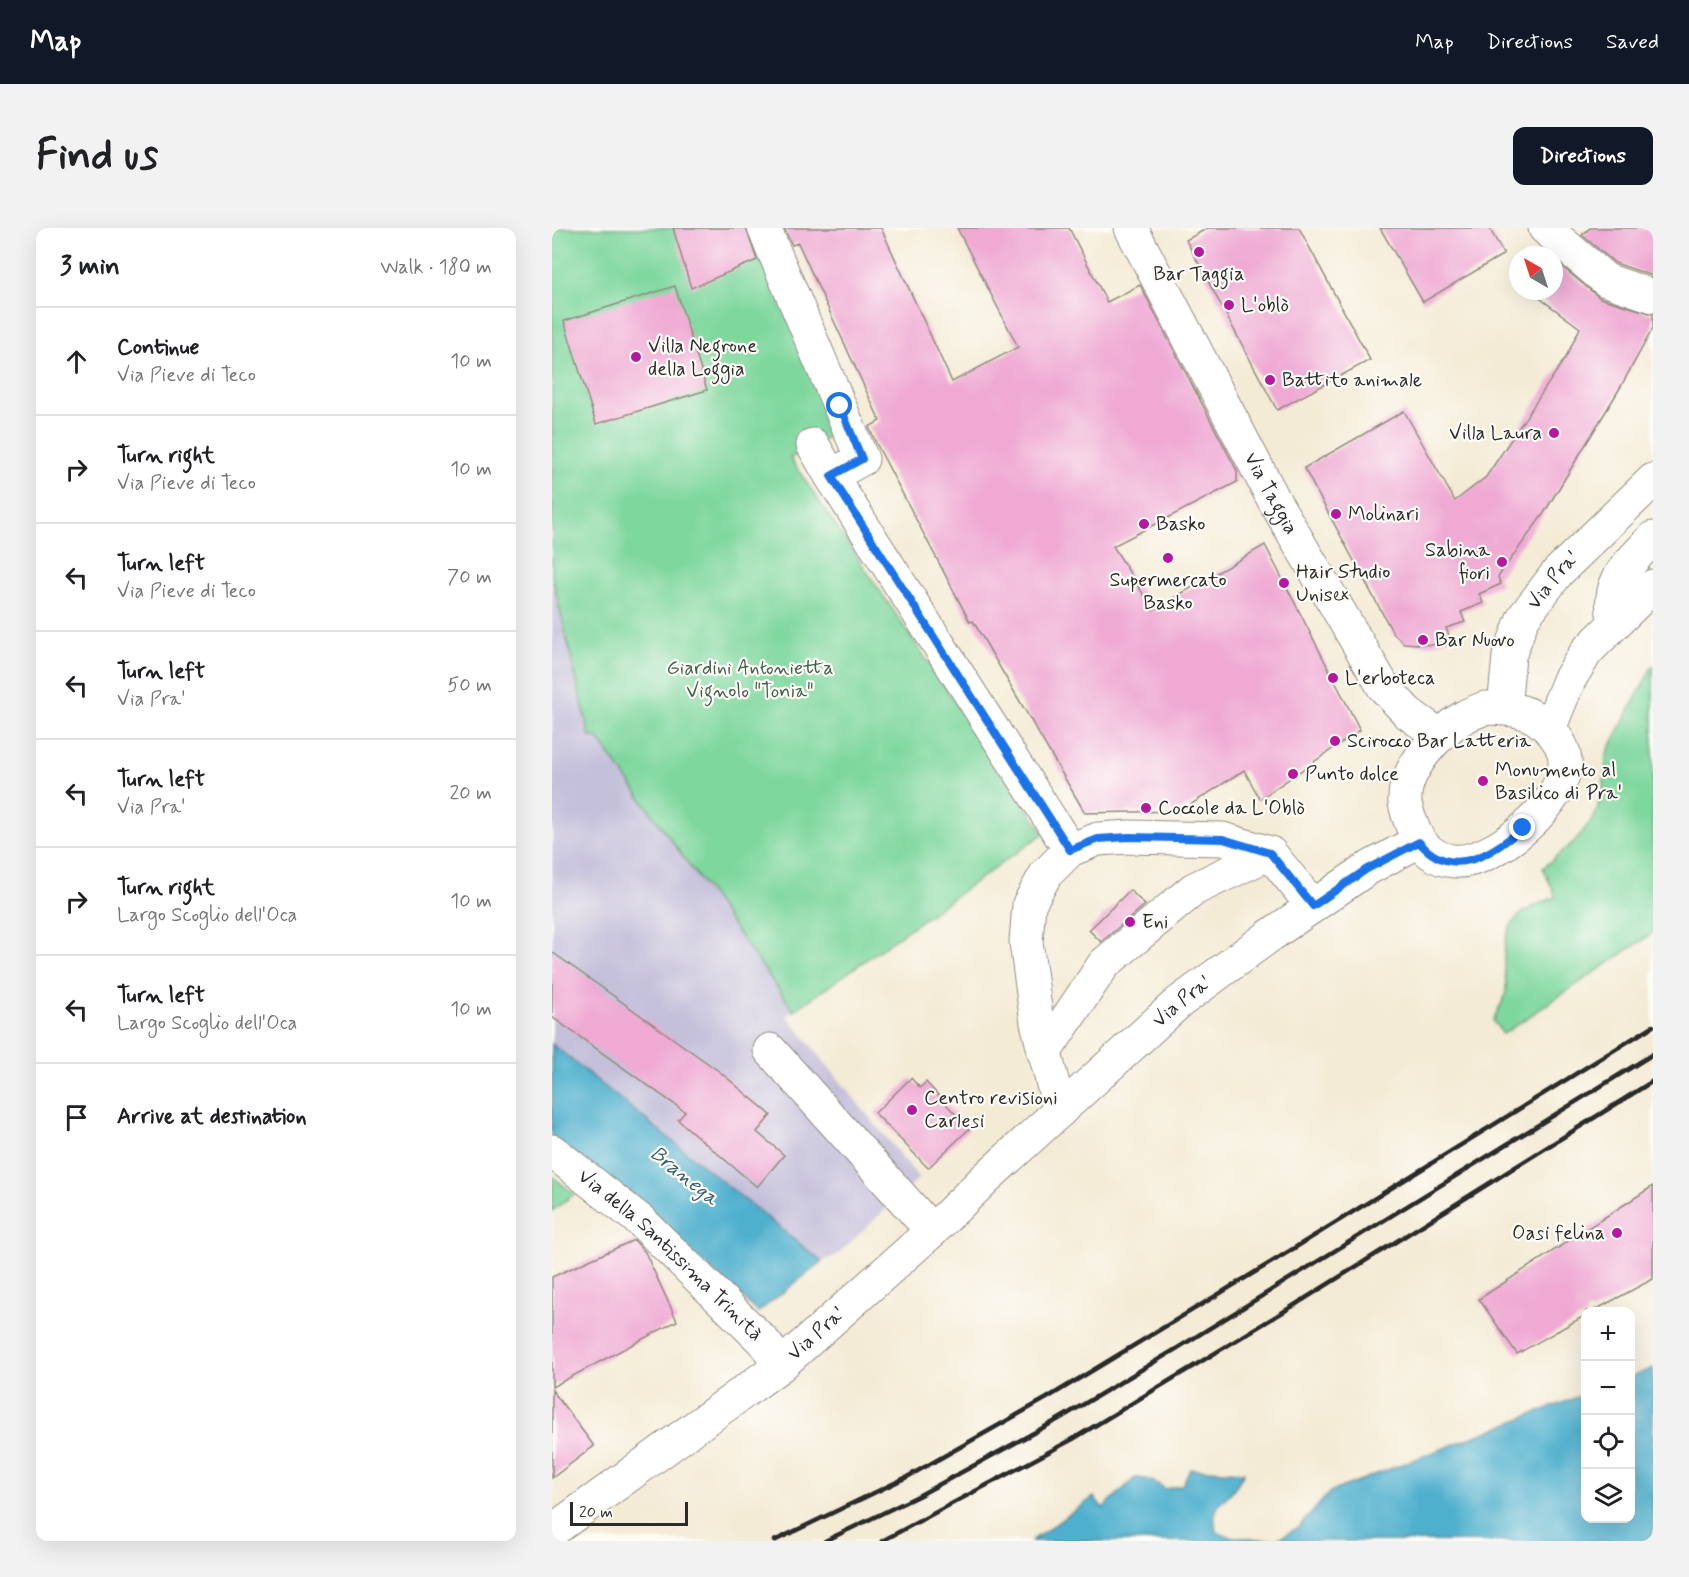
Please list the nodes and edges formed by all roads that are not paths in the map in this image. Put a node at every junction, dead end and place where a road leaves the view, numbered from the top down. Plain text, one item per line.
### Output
1 (764, 228) edge
2 (1131, 228) edge
3 (1545, 228) edge
4 (1653, 296) edge
5 (813, 445) dead end
6 (831, 476) junction
7 (1653, 480) edge
8 (1653, 538) edge
9 (1653, 586) edge
10 (1615, 623) junction
11 (1504, 708) junction
12 (1549, 729) junction
13 (1440, 736) junction
14 (1419, 842) junction
15 (1070, 850) junction
16 (1270, 853) junction
17 (1313, 906) junction
18 (770, 1050) dead end
19 (1044, 1053) junction
20 (1060, 1111) junction
21 (552, 1151) edge
22 (932, 1231) junction
23 (786, 1359) junction
24 (552, 1531) edge

1 - 6 street
2 - 13 street, Via Taggia
3 - 4 street
5 - 6 street
6 - 15 street
7 - 11 street, Via Pra'
8 - 10 street
9 - 10 street
10 - 12 street
11 - 12 street
11 - 13 street
12 - 14 street
13 - 14 street
14 - 17 street, Via Pra'
15 - 16 street
15 - 19 street
16 - 17 street
16 - 19 street
17 - 20 street, Via Pra'
18 - 22 street
19 - 20 street
20 - 22 street, Via Pra'
21 - 23 street, Via della Santissima Trinità
22 - 23 street, Via Pra'
23 - 24 street, Via Pra'

